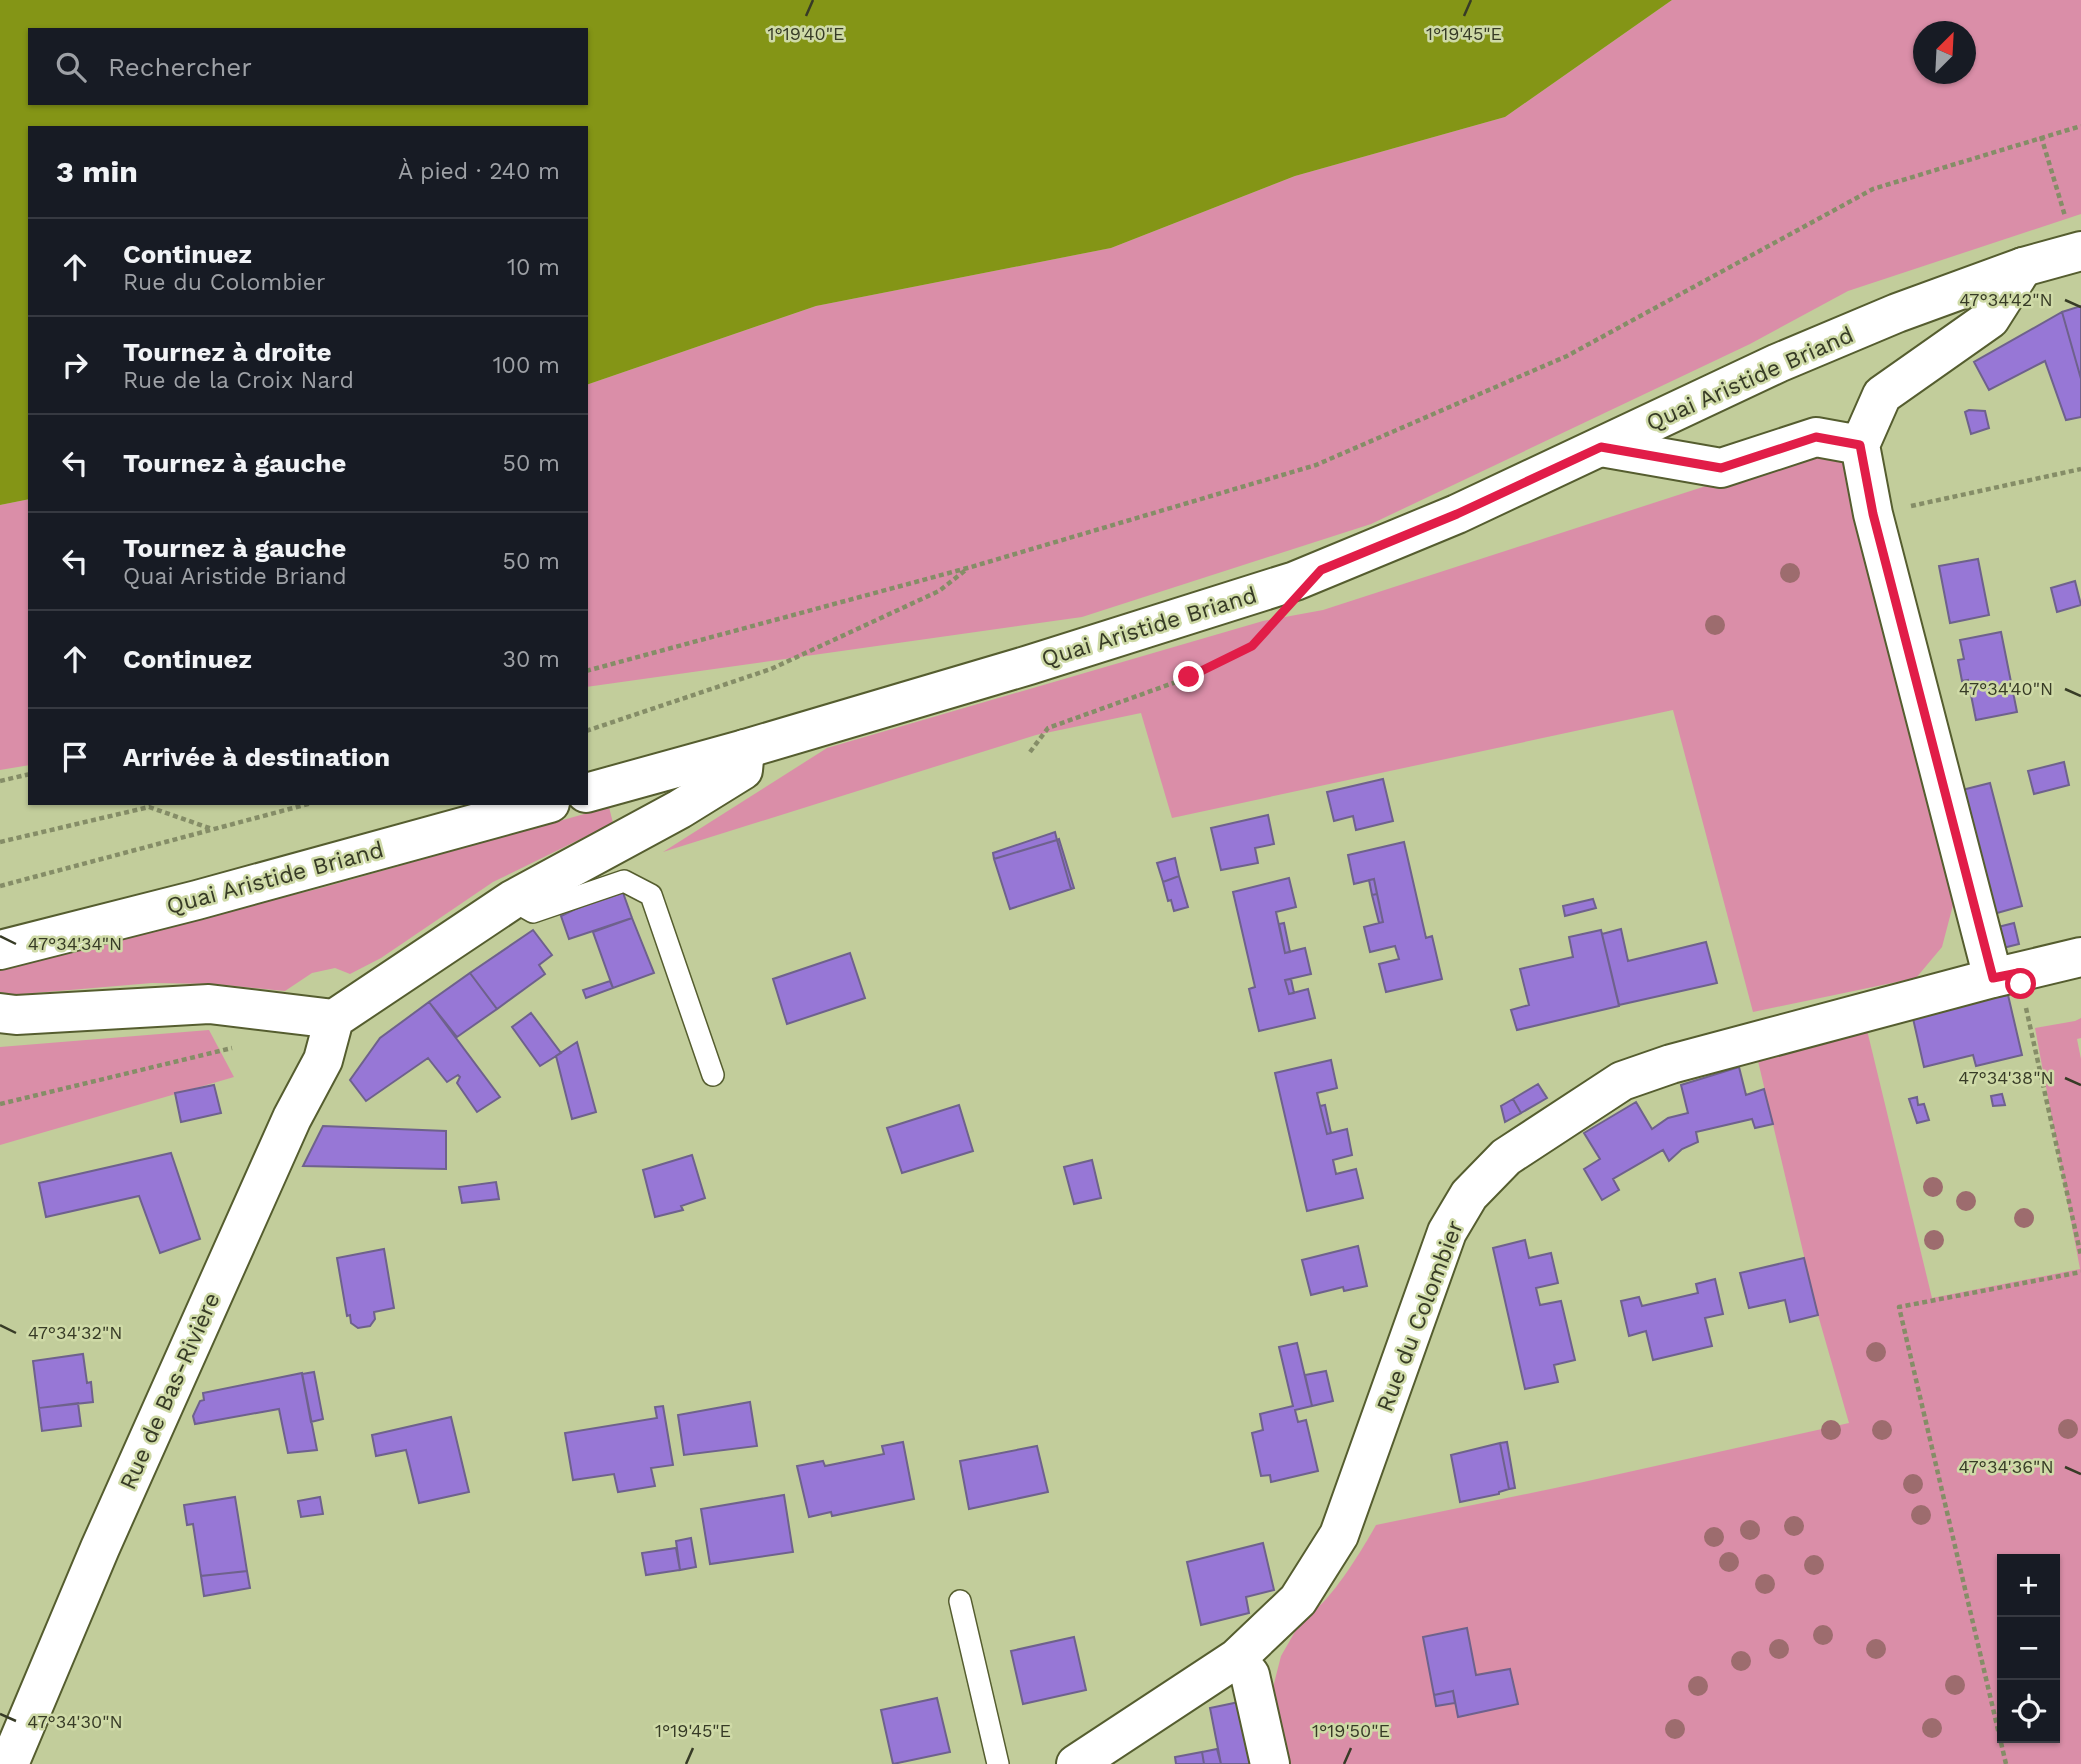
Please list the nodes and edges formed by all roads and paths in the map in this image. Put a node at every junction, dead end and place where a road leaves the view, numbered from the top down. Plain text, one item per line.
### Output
1 (2081, 126) edge
2 (2040, 136) junction
3 (2065, 216) dead end
4 (2081, 251) edge
5 (2023, 267) junction
6 (1860, 445) junction
7 (1601, 447) junction
8 (2081, 469) edge
9 (1873, 514) junction
10 (971, 566) junction
11 (1269, 627) dead end
12 (588, 670) edge
13 (588, 730) edge
14 (746, 749) junction
15 (1030, 752) dead end
16 (28, 774) edge
17 (0, 781) edge
18 (588, 792) edge
19 (305, 805) edge
20 (543, 805) edge
21 (213, 830) junction
22 (0, 842) edge
23 (0, 886) edge
24 (512, 900) junction
25 (0, 950) edge
26 (2081, 957) edge
27 (2005, 975) junction
28 (0, 1013) edge
29 (334, 1019) junction
30 (236, 1047) dead end
31 (713, 1075) dead end
32 (0, 1104) edge
33 (2081, 1256) edge
34 (2081, 1272) edge
35 (960, 1601) dead end
36 (1237, 1658) junction
37 (9, 1764) edge
38 (998, 1764) edge
39 (1076, 1764) edge
40 (1270, 1764) edge
41 (2006, 1764) edge

1 - 2 path
2 - 3 path
2 - 10 path
4 - 5 street, Quai Aristide Briand
5 - 6 street
5 - 7 street, Quai Aristide Briand
6 - 7 street
6 - 9 street
7 - 14 street, Quai Aristide Briand
8 - 9 path
9 - 27 street
10 - 12 path
10 - 13 path
11 - 15 path
14 - 18 street, Quai Aristide Briand
14 - 24 street
16 - 17 path
19 - 21 path
20 - 25 street, Quai Aristide Briand
21 - 22 path
21 - 23 path
24 - 29 street
24 - 31 lane
26 - 27 street, Rue du Colombier
27 - 33 path
27 - 36 street, Rue du Colombier
28 - 29 street
29 - 37 street, Rue de Bas-Rivière
30 - 32 path
34 - 41 path
35 - 38 lane
36 - 39 street, Rue du Colombier
36 - 40 street

